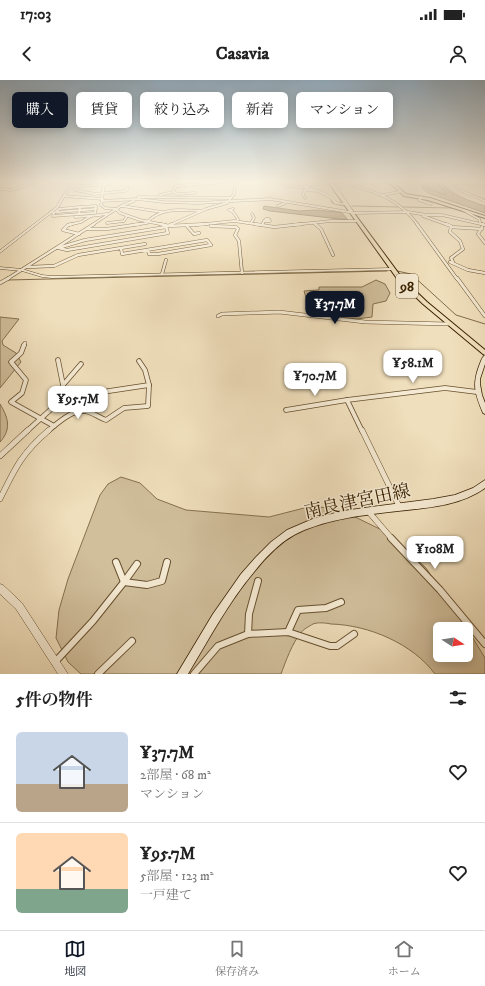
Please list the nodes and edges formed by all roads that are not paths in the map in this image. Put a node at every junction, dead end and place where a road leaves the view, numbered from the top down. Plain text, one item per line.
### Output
1 (54, 210) edge
2 (92, 210) edge
3 (115, 210) edge
4 (117, 210) edge
5 (146, 210) edge
6 (170, 210) edge
7 (179, 210) edge
8 (207, 210) edge
9 (230, 210) edge
10 (338, 210) edge
11 (405, 210) edge
12 (462, 210) edge
13 (465, 210) edge
14 (52, 212) junction
15 (57, 212) joint
16 (79, 212) junction
17 (162, 212) junction
18 (200, 212) junction
19 (351, 212) junction
20 (408, 212) junction
21 (108, 214) junction
22 (252, 214) dead end
23 (418, 214) junction
24 (91, 216) junction
25 (127, 216) junction
26 (73, 217) dead end
27 (485, 217) edge
28 (148, 221) junction
29 (237, 221) junction
30 (264, 221) dead end
31 (357, 221) junction
32 (152, 222) junction
33 (480, 222) junction
34 (251, 223) junction
35 (314, 223) junction
36 (107, 224) dead end
37 (185, 225) junction
38 (199, 225) junction
39 (262, 225) junction
40 (484, 225) edge
41 (167, 226) junction
42 (451, 227) junction
43 (482, 229) junction
44 (86, 230) junction
45 (199, 233) dead end
46 (79, 234) junction
47 (144, 238) junction
48 (93, 239) junction
49 (485, 243) edge
50 (146, 244) junction
51 (94, 246) junction
52 (58, 248) junction
53 (121, 248) junction
54 (147, 249) junction
55 (0, 252) edge
56 (94, 252) junction
57 (332, 255) dead end
58 (166, 260) dead end
59 (444, 261) junction
60 (453, 262) junction
61 (27, 267) junction
62 (0, 268) edge
63 (391, 269) junction
64 (22, 270) junction
65 (242, 273) junction
66 (485, 273) edge
67 (162, 274) junction
68 (0, 283) edge
69 (218, 316) dead end
70 (485, 316) edge
71 (448, 324) junction
72 (25, 343) dead end
73 (485, 353) edge
74 (485, 357) edge
75 (58, 360) dead end
76 (139, 360) dead end
77 (81, 364) dead end
78 (63, 385) junction
79 (149, 385) junction
80 (478, 392) junction
81 (347, 400) junction
82 (59, 402) junction
83 (286, 410) dead end
84 (485, 411) edge
85 (40, 419) junction
86 (54, 426) junction
87 (0, 456) edge
88 (485, 484) edge
89 (0, 499) edge
90 (399, 506) junction
91 (368, 511) junction
92 (116, 562) dead end
93 (167, 562) dead end
94 (137, 564) dead end
95 (258, 581) dead end
96 (124, 582) junction
97 (0, 588) edge
98 (341, 602) dead end
99 (288, 632) junction
100 (248, 634) junction
101 (354, 634) dead end
102 (132, 641) dead end
103 (485, 644) edge
104 (55, 663) junction
105 (63, 674) edge
106 (98, 674) edge
107 (182, 674) edge
108 (194, 674) edge

1 - 14 street
2 - 16 street
3 - 21 street
4 - 25 street
5 - 17 street
6 - 17 street
7 - 18 street
8 - 18 street
9 - 29 street
10 - 19 street
11 - 20 street
12 - 33 street
13 - 27 main road
14 - 15 street
14 - 16 street
14 - 55 street
15 - 16 street
16 - 21 street
17 - 28 street
18 - 41 street
19 - 20 street
19 - 31 main road, 98
20 - 23 street
20 - 59 street
21 - 24 street
21 - 44 street
22 - 34 street
23 - 33 street
23 - 42 street
24 - 26 street
24 - 46 street
25 - 28 street
25 - 36 street
28 - 32 street
29 - 34 street
29 - 38 street
30 - 39 street
31 - 35 street
31 - 63 main road, 98
32 - 41 street
32 - 44 street
33 - 40 street
34 - 39 street
35 - 39 street
35 - 57 street
37 - 38 street
37 - 41 street
37 - 45 street
38 - 65 street
40 - 43 street
41 - 47 street
41 - 48 street
42 - 43 street
42 - 60 street
43 - 49 street
44 - 46 street
46 - 52 street
47 - 50 street
47 - 51 street
48 - 51 street
48 - 52 street
50 - 53 street
50 - 54 street
51 - 52 street
51 - 56 street
52 - 61 street
53 - 54 street
53 - 56 street
54 - 54 street
56 - 61 street
58 - 67 street
59 - 60 street
59 - 70 street
60 - 66 street
61 - 64 street
62 - 64 street
63 - 65 street
63 - 71 main road, 98
64 - 67 street
64 - 68 street
65 - 67 street
69 - 71 street
71 - 73 main road, 98
72 - 85 street
74 - 80 main road
75 - 78 street
76 - 79 street
77 - 78 street
78 - 82 street
79 - 82 street
79 - 86 street
80 - 81 street
80 - 84 main road
81 - 83 street
81 - 90 street
82 - 85 street
85 - 86 street
85 - 87 street
86 - 89 street
88 - 90 main road, 南良津宮田線
90 - 91 main road, 南良津宮田線
91 - 103 street
91 - 107 main road, 南良津宮田線
92 - 96 street
93 - 96 street
94 - 96 street
95 - 100 street
96 - 104 street
97 - 104 street
98 - 99 street
99 - 100 street
99 - 101 street
100 - 108 street
102 - 106 street
104 - 105 street

